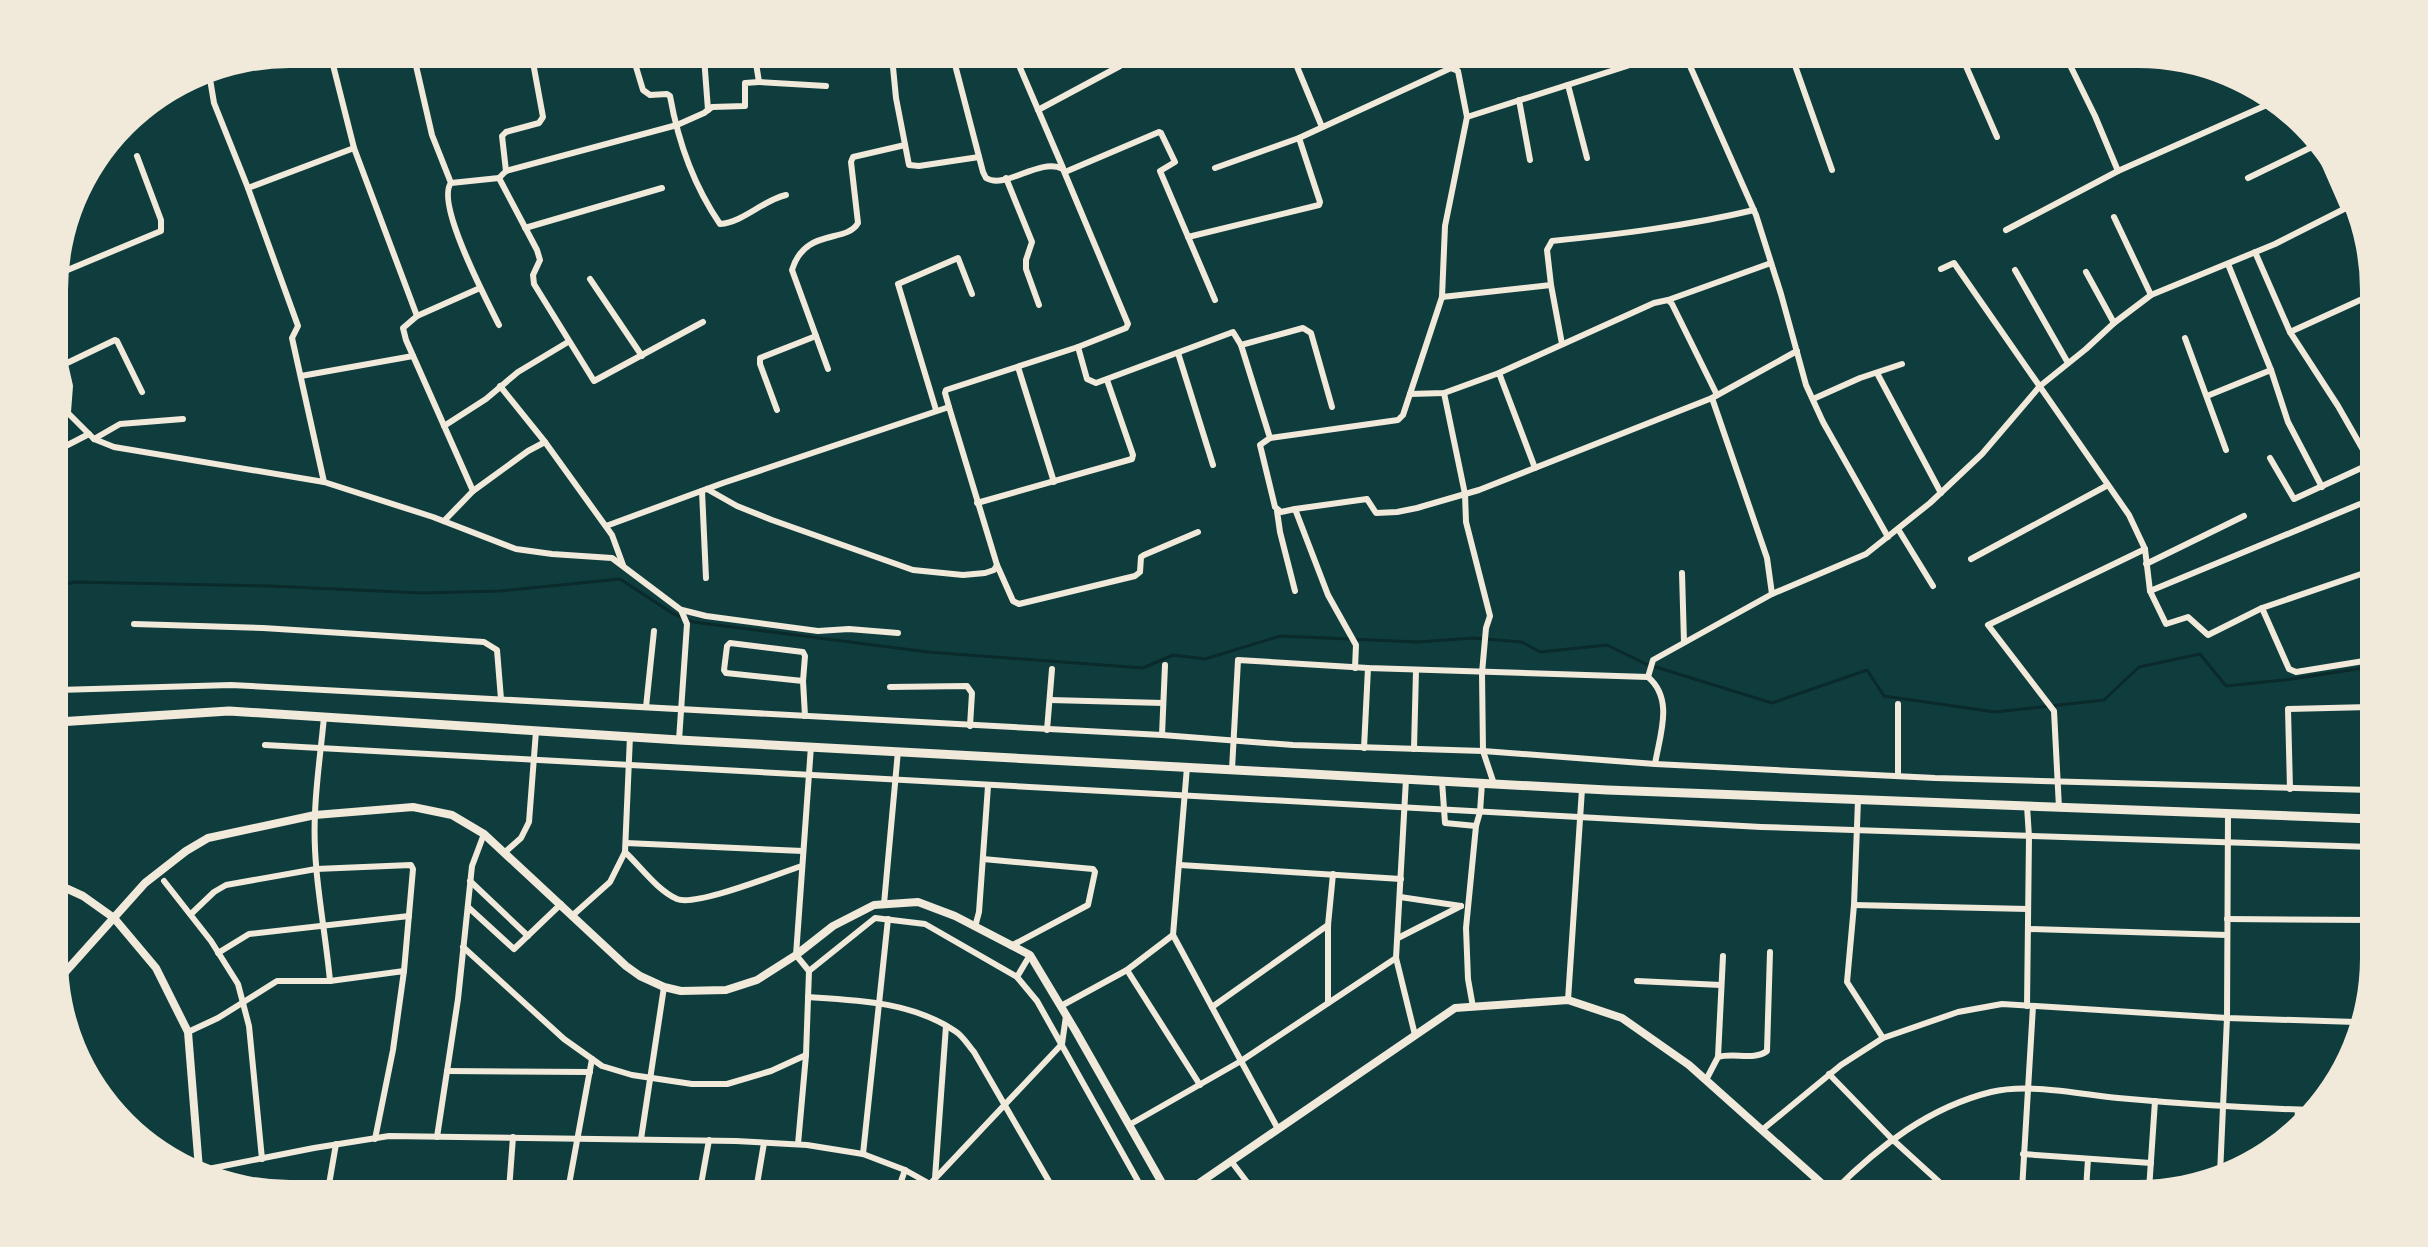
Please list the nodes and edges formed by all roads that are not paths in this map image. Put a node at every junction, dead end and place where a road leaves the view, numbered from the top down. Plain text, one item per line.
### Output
1 (334, 68) edge
2 (417, 68) edge
3 (534, 68) edge
4 (636, 68) edge
5 (705, 68) edge
6 (756, 68) edge
7 (893, 68) edge
8 (956, 68) edge
9 (1020, 68) edge
10 (1116, 68) edge
11 (1298, 68) edge
12 (1621, 68) edge
13 (1691, 68) edge
14 (1796, 68) edge
15 (1967, 68) edge
16 (2071, 68) edge
17 (210, 82) edge
18 (759, 82) junction
19 (1568, 85) junction
20 (826, 86) dead end
21 (1519, 100) junction
22 (2264, 106) edge
23 (708, 110) junction
24 (1038, 110) junction
25 (1467, 117) junction
26 (675, 126) junction
27 (1322, 127) junction
28 (1997, 137) dead end
29 (1299, 138) junction
30 (905, 145) junction
31 (354, 148) junction
32 (2310, 149) edge
33 (137, 156) dead end
34 (979, 158) junction
35 (1587, 158) dead end
36 (1530, 160) dead end
37 (1215, 168) dead end
38 (1064, 170) junction
39 (1832, 170) dead end
40 (506, 171) junction
41 (2118, 171) junction
42 (500, 178) junction
43 (1006, 178) junction
44 (2248, 178) dead end
45 (2333, 182) edge
46 (451, 183) junction
47 (248, 188) junction
48 (662, 188) dead end
49 (786, 195) dead end
50 (2344, 209) joint
51 (1754, 210) junction
52 (2114, 217) dead end
53 (525, 228) junction
54 (2006, 230) dead end
55 (1188, 237) junction
56 (2255, 252) junction
57 (1771, 263) junction
58 (2228, 264) junction
59 (1941, 269) dead end
60 (68, 270) edge
61 (2015, 270) dead end
62 (2086, 272) dead end
63 (590, 279) dead end
64 (1551, 285) junction
65 (480, 288) junction
66 (972, 294) dead end
67 (2151, 295) junction
68 (1442, 297) junction
69 (1215, 300) dead end
70 (1668, 300) junction
71 (2360, 301) edge
72 (1039, 305) dead end
73 (417, 315) junction
74 (703, 322) dead end
75 (2114, 323) junction
76 (499, 325) dead end
77 (2290, 332) junction
78 (816, 336) junction
79 (2185, 338) dead end
80 (568, 342) junction
81 (1562, 344) junction
82 (1241, 345) junction
83 (1078, 347) junction
84 (1797, 351) junction
85 (1178, 354) junction
86 (413, 356) junction
87 (642, 356) junction
88 (68, 363) edge
89 (2068, 363) junction
90 (1902, 364) dead end
91 (1018, 367) junction
92 (828, 369) dead end
93 (2271, 370) junction
94 (1499, 372) junction
95 (1877, 372) junction
96 (301, 376) junction
97 (68, 377) edge
98 (1107, 380) junction
99 (500, 386) junction
100 (2040, 386) junction
101 (142, 392) dead end
102 (1444, 393) junction
103 (1410, 394) junction
104 (1715, 396) junction
105 (2207, 396) junction
106 (1813, 399) junction
107 (949, 406) junction
108 (1332, 407) dead end
109 (777, 410) dead end
110 (936, 410) junction
111 (68, 412) joint
112 (183, 419) dead end
113 (444, 426) junction
114 (92, 436) junction
115 (1269, 438) junction
116 (545, 442) junction
117 (2360, 445) edge
118 (68, 446) edge
119 (2226, 450) dead end
120 (2270, 458) dead end
121 (1213, 465) dead end
122 (1535, 468) junction
123 (2360, 468) edge
124 (324, 482) junction
125 (1054, 482) junction
126 (2108, 485) junction
127 (2322, 486) junction
128 (704, 490) junction
129 (473, 491) junction
130 (1941, 493) junction
131 (1465, 494) junction
132 (977, 503) junction
133 (2360, 504) dead end
134 (1295, 509) junction
135 (1277, 511) junction
136 (2244, 516) dead end
137 (444, 521) junction
138 (606, 526) junction
139 (1898, 529) junction
140 (1198, 532) dead end
141 (1888, 537) junction
142 (2145, 549) junction
143 (1971, 559) dead end
144 (2146, 564) junction
145 (997, 565) junction
146 (624, 566) junction
147 (1682, 573) dead end
148 (2360, 574) edge
149 (706, 578) dead end
150 (1933, 586) dead end
151 (1295, 591) dead end
152 (2150, 591) junction
153 (1772, 594) junction
154 (2262, 608) junction
155 (682, 611) junction
156 (134, 624) dead end
157 (654, 631) dead end
158 (898, 633) dead end
159 (1684, 642) junction
160 (2360, 662) edge
161 (1165, 666) dead end
162 (1355, 668) junction
163 (1368, 668) junction
164 (1052, 669) dead end
165 (1416, 670) junction
166 (1482, 673) junction
167 (1649, 674) junction
168 (803, 681) junction
169 (890, 687) dead end
170 (68, 690) edge
171 (501, 699) junction
172 (1050, 700) junction
173 (1163, 703) junction
174 (1898, 704) dead end
175 (646, 707) junction
176 (2360, 707) edge
177 (681, 709) junction
178 (805, 716) junction
179 (324, 717) junction
180 (68, 721) edge
181 (970, 726) junction
182 (1047, 730) junction
183 (536, 731) junction
184 (1162, 735) junction
185 (630, 736) junction
186 (679, 740) junction
187 (1234, 740) junction
188 (265, 745) dead end
189 (811, 746) junction
190 (321, 748) junction
191 (1364, 748) junction
192 (1414, 749) junction
193 (898, 751) junction
194 (1483, 752) junction
195 (534, 760) junction
196 (1655, 764) junction
197 (628, 766) junction
198 (1187, 766) junction
199 (1232, 769) junction
200 (808, 776) junction
201 (1899, 776) junction
202 (1406, 779) junction
203 (895, 781) junction
204 (1442, 781) junction
205 (2058, 782) junction
206 (1482, 783) junction
207 (1494, 784) junction
208 (988, 786) junction
209 (1582, 789) junction
210 (2290, 789) junction
211 (2360, 790) edge
212 (1184, 797) junction
213 (1858, 800) junction
214 (2027, 806) junction
215 (2059, 808) junction
216 (1405, 809) junction
217 (1445, 811) junction
218 (1480, 812) junction
219 (2228, 813) junction
220 (315, 815) junction
221 (1580, 818) junction
222 (2360, 819) edge
223 (1476, 826) junction
224 (1857, 830) junction
225 (484, 834) junction
226 (2029, 837) junction
227 (626, 843) junction
228 (2227, 843) junction
229 (2360, 848) edge
230 (803, 851) junction
231 (626, 852) junction
232 (504, 853) junction
233 (983, 859) junction
234 (1180, 865) junction
235 (802, 866) junction
236 (316, 869) junction
237 (1333, 874) junction
238 (1401, 879) junction
239 (164, 881) dead end
240 (470, 881) junction
241 (68, 889) edge
242 (1400, 897) junction
243 (561, 904) junction
244 (884, 904) junction
245 (1854, 905) junction
246 (1464, 906) junction
247 (468, 907) junction
248 (2028, 909) junction
249 (191, 914) junction
250 (573, 915) junction
251 (409, 916) junction
252 (114, 918) junction
253 (2227, 919) junction
254 (888, 920) junction
255 (2360, 920) edge
256 (325, 924) junction
257 (1328, 925) junction
258 (975, 927) junction
259 (2028, 929) junction
260 (1173, 935) junction
261 (2227, 935) junction
262 (528, 936) junction
263 (1398, 938) junction
264 (1011, 946) junction
265 (463, 947) junction
266 (218, 952) junction
267 (1770, 952) dead end
268 (1030, 955) junction
269 (796, 956) junction
270 (1723, 956) dead end
271 (1396, 958) junction
272 (68, 969) edge
273 (1127, 970) junction
274 (404, 971) junction
275 (809, 971) junction
276 (1017, 977) junction
277 (330, 981) junction
278 (1637, 981) dead end
279 (1721, 984) junction
280 (664, 987) junction
281 (808, 997) junction
282 (1568, 1000) junction
283 (243, 1003) junction
284 (1328, 1003) junction
285 (879, 1004) junction
286 (1060, 1006) junction
287 (2030, 1006) junction
288 (1212, 1007) junction
289 (1473, 1007) junction
290 (1066, 1015) junction
291 (2227, 1018) junction
292 (2351, 1022) edge
293 (946, 1026) junction
294 (188, 1032) junction
295 (1415, 1035) junction
296 (1883, 1038) junction
297 (1062, 1044) junction
298 (806, 1054) junction
299 (1718, 1057) junction
300 (592, 1059) junction
301 (1241, 1061) junction
302 (447, 1071) junction
303 (590, 1072) junction
304 (1829, 1074) junction
305 (650, 1078) junction
306 (1706, 1080) junction
307 (1200, 1085) junction
308 (2027, 1089) junction
309 (2155, 1101) junction
310 (2223, 1105) junction
311 (1005, 1106) junction
312 (2298, 1110) edge
313 (1129, 1125) junction
314 (1278, 1128) junction
315 (1762, 1130) junction
316 (437, 1137) junction
317 (513, 1137) junction
318 (577, 1137) junction
319 (375, 1138) junction
320 (641, 1139) junction
321 (1892, 1139) junction
322 (709, 1140) junction
323 (764, 1143) junction
324 (336, 1144) junction
325 (798, 1144) junction
326 (863, 1154) junction
327 (2023, 1154) junction
328 (262, 1159) junction
329 (2088, 1159) junction
330 (200, 1161) edge
331 (1231, 1161) junction
332 (2151, 1163) junction
333 (2220, 1164) edge
334 (215, 1167) edge
335 (905, 1170) junction
336 (2150, 1179) edge
337 (330, 1180) edge
338 (510, 1180) edge
339 (570, 1180) edge
340 (702, 1180) edge
341 (758, 1180) edge
342 (902, 1180) edge
343 (925, 1180) edge
344 (933, 1180) edge
345 (937, 1180) edge
346 (1048, 1180) edge
347 (1137, 1180) edge
348 (1160, 1180) edge
349 (1203, 1180) edge
350 (1245, 1180) edge
351 (1818, 1180) edge
352 (1845, 1180) edge
353 (1937, 1180) edge
354 (2022, 1180) edge
355 (2087, 1180) edge

1 - 31 street
2 - 46 street
3 - 40 street
4 - 26 street
5 - 23 street
6 - 18 street
7 - 30 street
8 - 34 street
9 - 24 street
10 - 24 street
11 - 27 street
12 - 19 street
13 - 51 street
14 - 39 street
15 - 28 street
16 - 41 street
17 - 47 street
18 - 20 street
18 - 23 street
19 - 21 street
19 - 35 street
21 - 25 street
21 - 36 street
22 - 41 street
23 - 26 street
24 - 38 street
25 - 27 street
25 - 68 street
26 - 40 street
26 - 49 street
27 - 29 street
29 - 37 street
29 - 55 street
30 - 34 street
30 - 78 street
31 - 47 street
31 - 73 street
32 - 44 street
33 - 60 street
34 - 43 street
38 - 43 street
38 - 55 street
38 - 83 street
40 - 42 street
41 - 54 street
42 - 46 street
42 - 53 street
43 - 72 street
45 - 50 street
46 - 65 street
47 - 96 street
48 - 53 street
50 - 56 street
51 - 57 street
51 - 64 street
52 - 67 street
53 - 80 street
55 - 69 street
56 - 58 street
56 - 77 street
57 - 70 street
57 - 84 street
58 - 67 street
58 - 93 street
59 - 100 street
61 - 89 street
62 - 75 street
63 - 87 street
64 - 68 street
64 - 81 street
65 - 73 street
65 - 76 street
66 - 110 street
67 - 75 street
68 - 103 street
70 - 81 street
70 - 104 street
71 - 77 street
73 - 86 street
74 - 87 street
75 - 89 street
77 - 117 street
78 - 92 street
78 - 109 street
79 - 105 street
80 - 87 street
80 - 99 street
81 - 94 street
82 - 85 street
82 - 108 street
82 - 115 street
83 - 91 street
83 - 98 street
84 - 104 street
84 - 106 street
85 - 98 street
85 - 121 street
86 - 96 street
86 - 113 street
88 - 101 street
89 - 100 street
90 - 95 street
91 - 107 street
91 - 125 street
93 - 105 street
93 - 127 street
94 - 102 street
94 - 122 street
95 - 106 street
95 - 130 street
96 - 124 street
97 - 111 street
98 - 125 street
99 - 113 street
99 - 116 street
100 - 126 street
100 - 130 street
102 - 103 street
102 - 131 street
103 - 115 street
104 - 122 street
104 - 153 street
105 - 119 street
106 - 141 street
107 - 110 street
107 - 132 street
110 - 128 street
111 - 114 street
112 - 114 street
113 - 129 street
114 - 118 street
114 - 124 street
115 - 135 street
116 - 129 street
116 - 138 street
120 - 127 street
122 - 131 street
123 - 127 street
124 - 137 street
125 - 132 street
126 - 142 street
126 - 143 street
128 - 138 street
128 - 145 street
128 - 149 street
129 - 137 street
130 - 139 street
131 - 134 street
131 - 166 street
132 - 145 street
133 - 152 street
134 - 135 street
134 - 162 street
135 - 151 street
136 - 144 street
137 - 146 street
138 - 146 street
139 - 141 street
139 - 150 street
140 - 145 street
141 - 153 street
142 - 144 street
142 - 205 street
144 - 152 street
146 - 155 street
147 - 159 street
148 - 154 street
152 - 154 street
153 - 159 street
154 - 160 street
155 - 158 street
155 - 177 street
156 - 171 street
157 - 175 street
159 - 167 street
161 - 173 street
162 - 163 street
162 - 187 street
163 - 165 street
163 - 191 street
164 - 172 street
165 - 166 street
165 - 192 street
166 - 167 street
166 - 194 street
167 - 196 street
168 - 168 street
168 - 178 street
169 - 181 street
170 - 171 street
171 - 175 street
172 - 173 street
172 - 182 street
173 - 184 street
174 - 201 street
175 - 177 street
176 - 210 street
177 - 178 street
177 - 186 street
178 - 181 street
179 - 180 main road
179 - 183 main road
179 - 190 street
181 - 182 street
182 - 184 street
183 - 185 main road
183 - 195 street
184 - 187 street
185 - 186 main road
185 - 197 street
186 - 189 main road
187 - 191 street
187 - 199 street
188 - 190 street
189 - 193 main road
189 - 200 street
190 - 195 street
190 - 220 street
191 - 192 street
192 - 194 street
193 - 198 main road
193 - 203 street
194 - 196 street
194 - 207 street
195 - 197 street
195 - 232 street
196 - 201 street
197 - 200 street
197 - 227 street
198 - 199 main road
198 - 212 street
199 - 202 main road
200 - 203 street
200 - 230 street
201 - 205 street
202 - 204 main road
202 - 216 street
203 - 208 street
203 - 244 street
204 - 206 main road
204 - 217 street
205 - 210 street
205 - 215 street
206 - 207 main road
206 - 218 street
207 - 209 main road
208 - 212 street
208 - 233 street
209 - 213 main road
209 - 221 street
210 - 211 street
212 - 216 street
212 - 234 street
213 - 214 main road
213 - 224 street
214 - 215 main road
214 - 226 street
215 - 219 main road
216 - 217 street
216 - 238 street
217 - 218 street
217 - 223 street
218 - 221 street
218 - 223 street
219 - 222 main road
219 - 228 street
220 - 225 street
220 - 236 street
220 - 252 street
221 - 224 street
221 - 282 street
223 - 246 street
224 - 226 street
224 - 245 street
225 - 232 street
225 - 240 street
226 - 228 street
226 - 248 street
227 - 230 street
227 - 231 street
228 - 229 street
228 - 253 street
230 - 235 street
231 - 235 street
231 - 250 street
232 - 243 street
233 - 258 street
233 - 264 street
234 - 237 street
234 - 260 street
235 - 269 street
236 - 249 street
236 - 251 street
236 - 256 street
237 - 238 street
237 - 257 street
238 - 242 street
239 - 249 street
240 - 247 street
240 - 262 street
241 - 252 street
242 - 246 street
242 - 263 street
243 - 250 street
243 - 262 street
244 - 258 street
244 - 269 street
245 - 248 street
245 - 296 street
246 - 263 street
246 - 289 street
247 - 262 street
247 - 265 street
248 - 259 street
249 - 266 street
250 - 280 street
251 - 256 street
251 - 274 street
252 - 272 street
252 - 294 street
253 - 255 street
253 - 261 street
254 - 275 street
254 - 276 street
254 - 285 street
256 - 266 street
256 - 277 street
257 - 284 street
257 - 288 street
258 - 264 street
259 - 261 street
259 - 287 street
260 - 273 street
260 - 288 street
261 - 291 street
263 - 271 street
264 - 268 street
265 - 300 street
265 - 302 street
266 - 283 street
267 - 299 street
268 - 276 street
268 - 286 street
269 - 275 street
269 - 280 street
270 - 279 street
271 - 284 street
271 - 295 street
273 - 286 street
273 - 307 street
274 - 277 street
274 - 319 street
275 - 281 street
276 - 297 street
277 - 283 street
278 - 279 street
279 - 299 street
280 - 305 street
281 - 285 street
281 - 298 street
282 - 289 street
282 - 306 street
283 - 294 street
283 - 328 street
284 - 301 street
285 - 293 street
285 - 326 street
286 - 290 street
287 - 291 street
287 - 296 street
287 - 308 street
288 - 301 street
289 - 295 street
290 - 297 street
290 - 313 street
291 - 292 street
291 - 310 street
293 - 311 street
293 - 344 street
294 - 330 street
295 - 314 street
296 - 304 street
297 - 311 street
297 - 347 street
298 - 305 street
298 - 325 street
299 - 306 street
300 - 303 street
300 - 305 street
301 - 307 street
301 - 314 street
302 - 303 street
302 - 316 street
303 - 318 street
304 - 315 street
304 - 321 street
305 - 320 street
306 - 315 street
307 - 313 street
308 - 309 street
308 - 321 street
308 - 327 street
309 - 310 street
309 - 332 street
310 - 312 street
310 - 333 street
311 - 345 street
311 - 346 street
313 - 348 street
314 - 331 street
315 - 351 street
316 - 317 street
316 - 319 street
317 - 318 street
317 - 338 street
318 - 320 street
318 - 339 street
319 - 324 street
320 - 322 street
321 - 352 street
321 - 353 street
322 - 323 street
322 - 340 street
323 - 325 street
323 - 341 street
324 - 328 street
324 - 337 street
325 - 326 street
326 - 335 street
327 - 329 street
327 - 354 street
328 - 334 street
329 - 332 street
329 - 355 street
331 - 349 street
331 - 350 street
332 - 336 street
335 - 342 street
335 - 343 street

